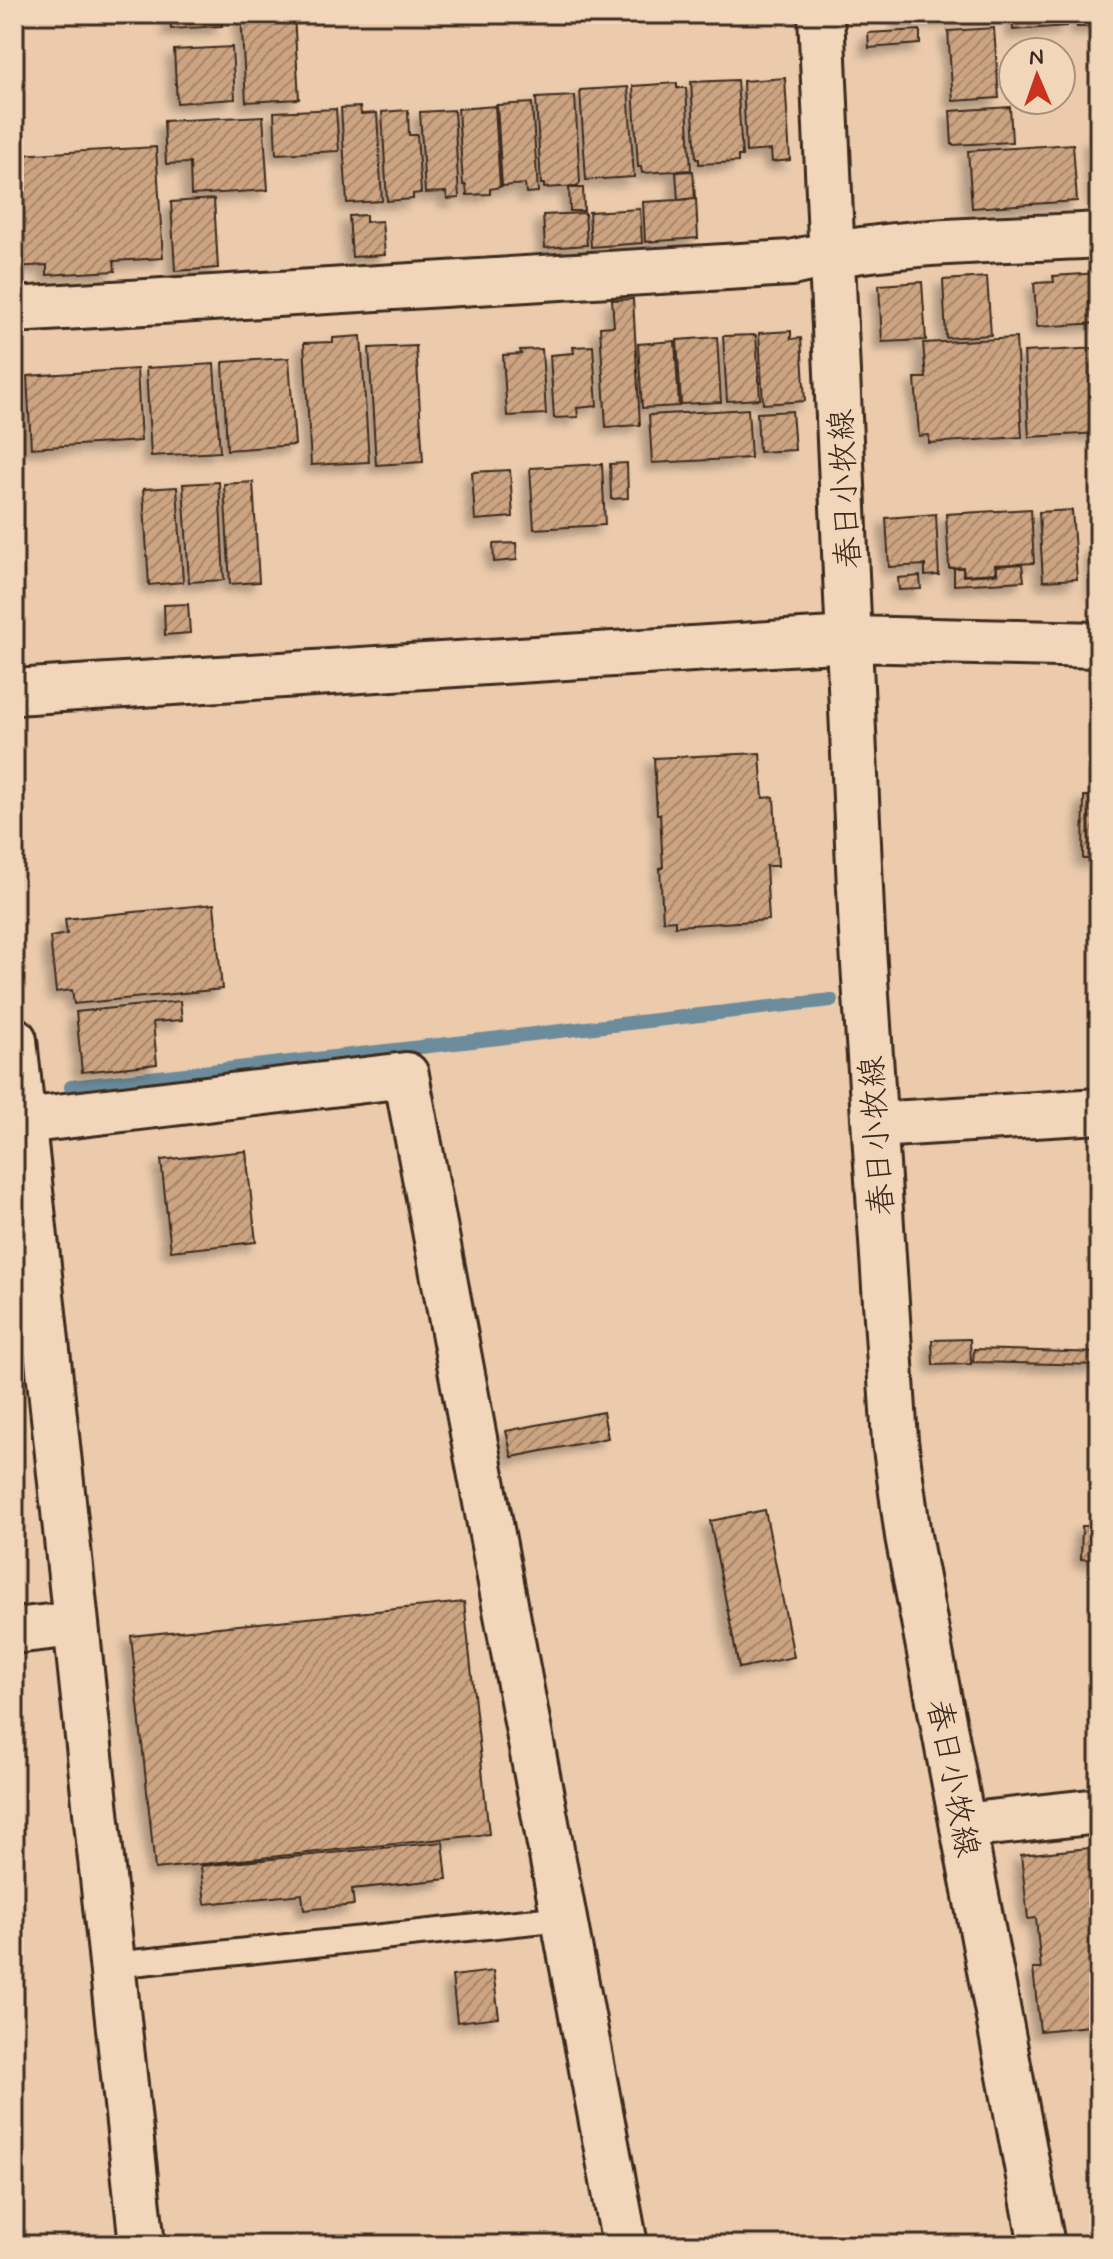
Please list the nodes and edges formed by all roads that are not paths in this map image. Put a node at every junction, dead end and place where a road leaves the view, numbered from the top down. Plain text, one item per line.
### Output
1 (821, 14) edge
2 (1099, 235) edge
3 (833, 253) junction
4 (14, 310) edge
5 (850, 639) junction
6 (1099, 645) edge
7 (14, 692) edge
8 (14, 1040) edge
9 (1099, 1111) edge
10 (23, 1121) junction
11 (875, 1125) junction
12 (76, 1624) junction
13 (14, 1631) edge
14 (1099, 1811) edge
15 (963, 1826) junction
16 (564, 1918) junction
17 (113, 1965) junction
18 (142, 2245) edge
19 (625, 2245) edge
20 (1042, 2245) edge

1 - 3 street, 春日小牧線
2 - 3 street
3 - 4 street
3 - 5 street, 春日小牧線
5 - 6 street
5 - 7 street
5 - 11 street, 春日小牧線
8 - 10 street
9 - 11 street
10 - 12 street
10 - 16 street
11 - 15 street, 春日小牧線
12 - 13 street
12 - 17 street
14 - 15 street
15 - 20 street, 春日小牧線
16 - 17 lane
16 - 19 street
17 - 18 street

